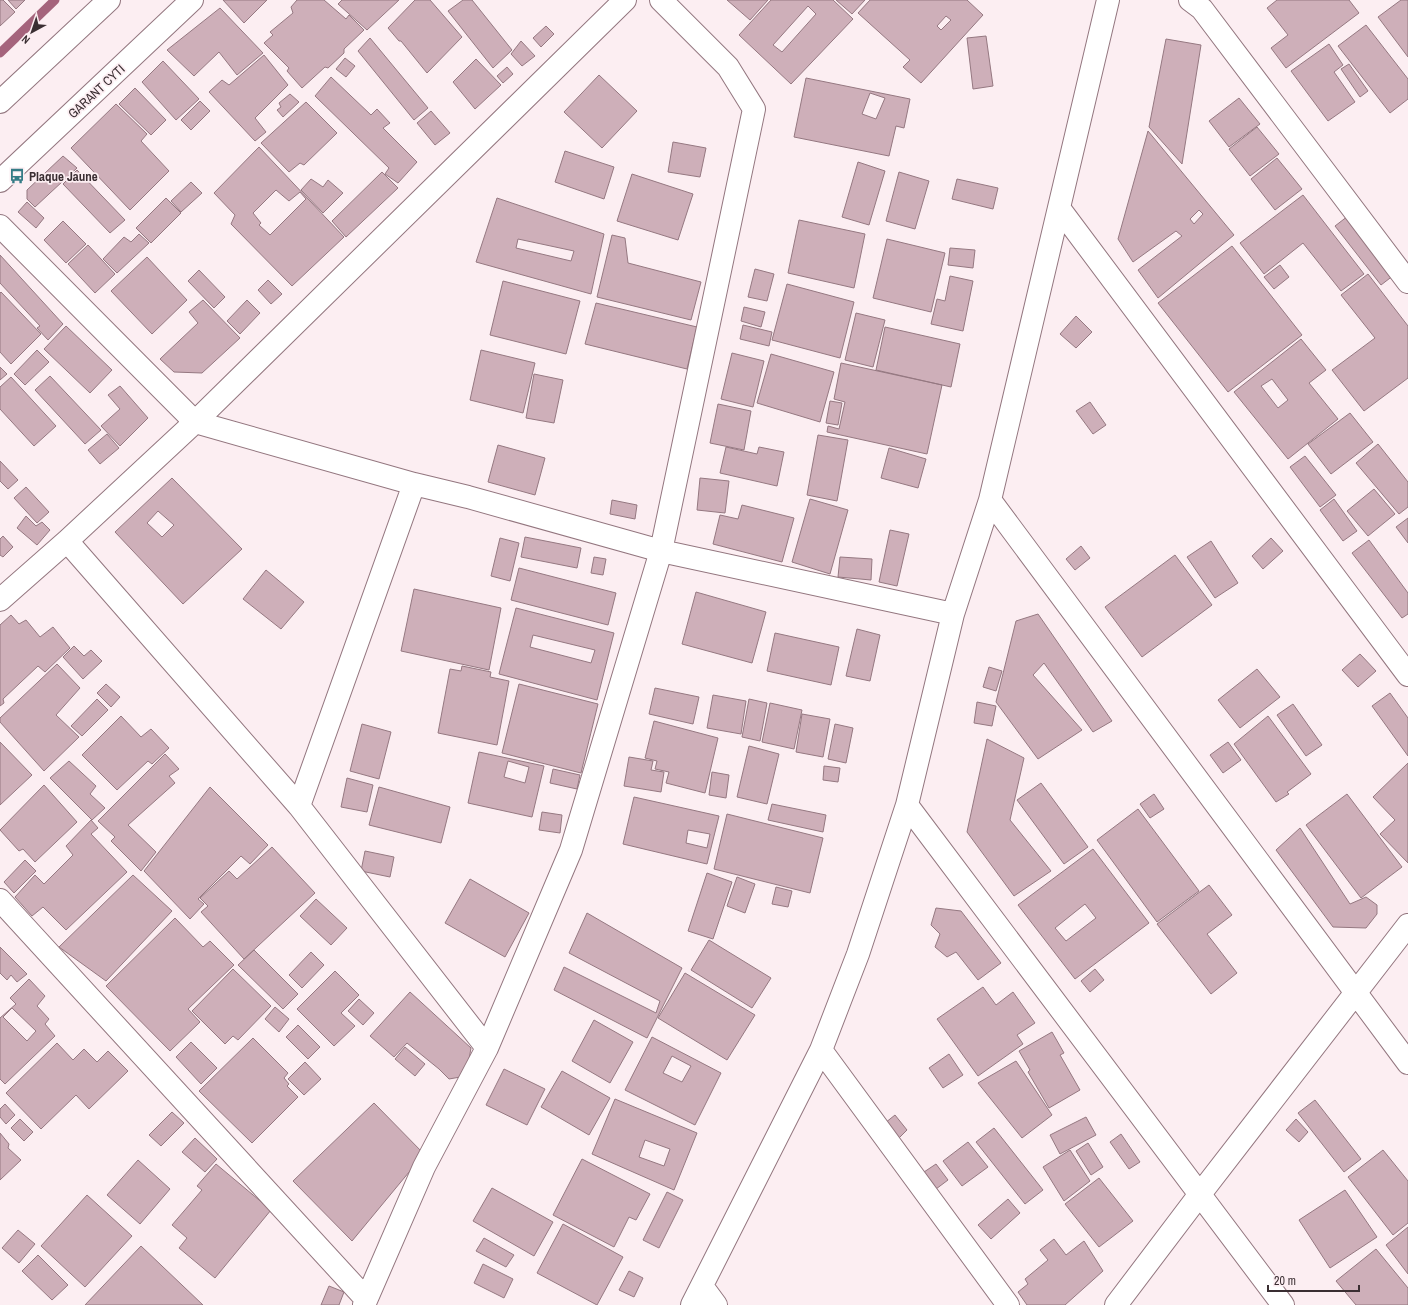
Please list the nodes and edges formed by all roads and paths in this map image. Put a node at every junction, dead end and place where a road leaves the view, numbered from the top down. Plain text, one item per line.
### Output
1 (109, 0) edge
2 (192, 0) edge
3 (625, 0) edge
4 (661, 0) edge
5 (1108, 0) edge
6 (1190, 0) edge
7 (0, 102) edge
8 (0, 181) edge
9 (1059, 208) junction
10 (0, 226) edge
11 (1408, 282) edge
12 (195, 422) junction
13 (414, 484) junction
14 (990, 500) junction
15 (67, 541) junction
16 (661, 551) junction
17 (0, 600) edge
18 (953, 614) junction
19 (1408, 675) edge
20 (907, 805) junction
21 (299, 806) junction
22 (0, 900) edge
23 (1408, 925) edge
24 (1356, 993) junction
25 (488, 1048) junction
26 (821, 1050) junction
27 (1408, 1063) edge
28 (1200, 1194) junction
29 (697, 1296) edge
30 (365, 1302) edge
31 (716, 1305) edge
32 (1008, 1305) edge
33 (1116, 1305) edge
34 (1283, 1305) edge

1 - 7 street
2 - 8 street, GARANT CYTI
3 - 12 street
4 - 16 street
5 - 9 street
6 - 11 street
9 - 14 street
9 - 19 street
10 - 12 street
12 - 13 street
12 - 15 street
13 - 16 street
13 - 21 street
14 - 18 street
14 - 24 street
15 - 17 street
15 - 21 street
16 - 18 street
16 - 25 street
18 - 20 street
20 - 26 street
20 - 28 street
21 - 25 street
22 - 30 street
23 - 24 street
24 - 27 street
24 - 28 street
25 - 30 street
26 - 29 street
26 - 32 street
28 - 33 street
28 - 34 street
29 - 31 street

